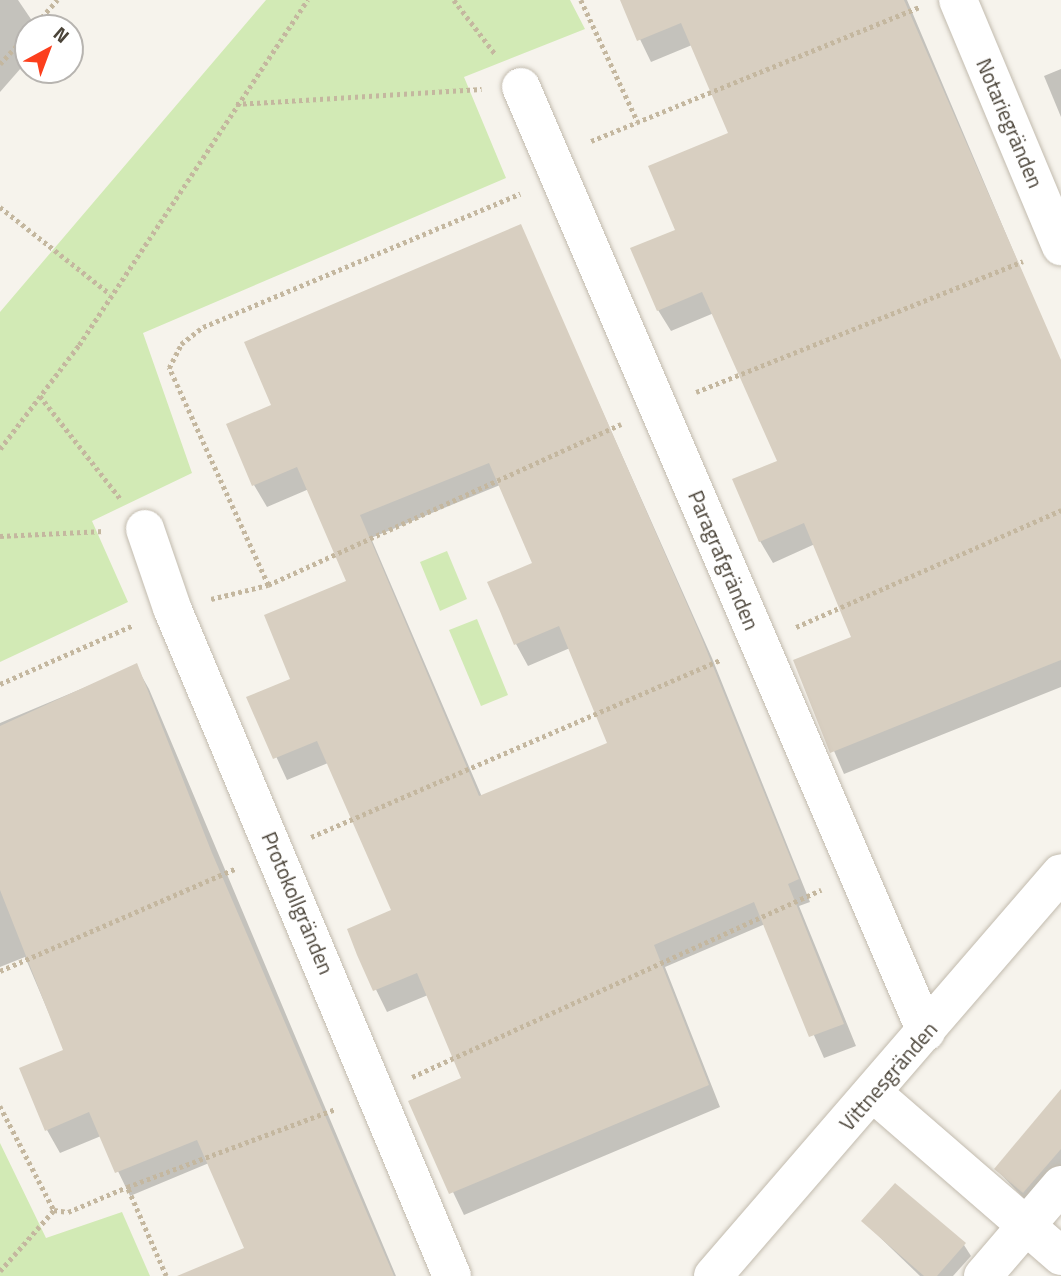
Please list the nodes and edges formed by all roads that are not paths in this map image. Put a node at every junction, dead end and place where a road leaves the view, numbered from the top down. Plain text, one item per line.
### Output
1 (942, 3) edge
2 (521, 87) road end
3 (1061, 245) edge
4 (145, 529) road end
5 (1061, 873) edge
6 (926, 1032) junction
7 (873, 1093) junction
8 (1061, 1185) edge
9 (1026, 1225) junction
10 (1061, 1256) edge
11 (452, 1276) edge
12 (713, 1276) edge
13 (983, 1276) edge

1 - 3 street, Notariegränden
2 - 6 street, Paragrafgränden
4 - 11 street, Protokollgränden
5 - 6 street, Vittnesgränden
6 - 7 street, Vittnesgränden
7 - 9 street
7 - 12 street, Vittnesgränden
8 - 9 street
9 - 10 street
9 - 13 street

